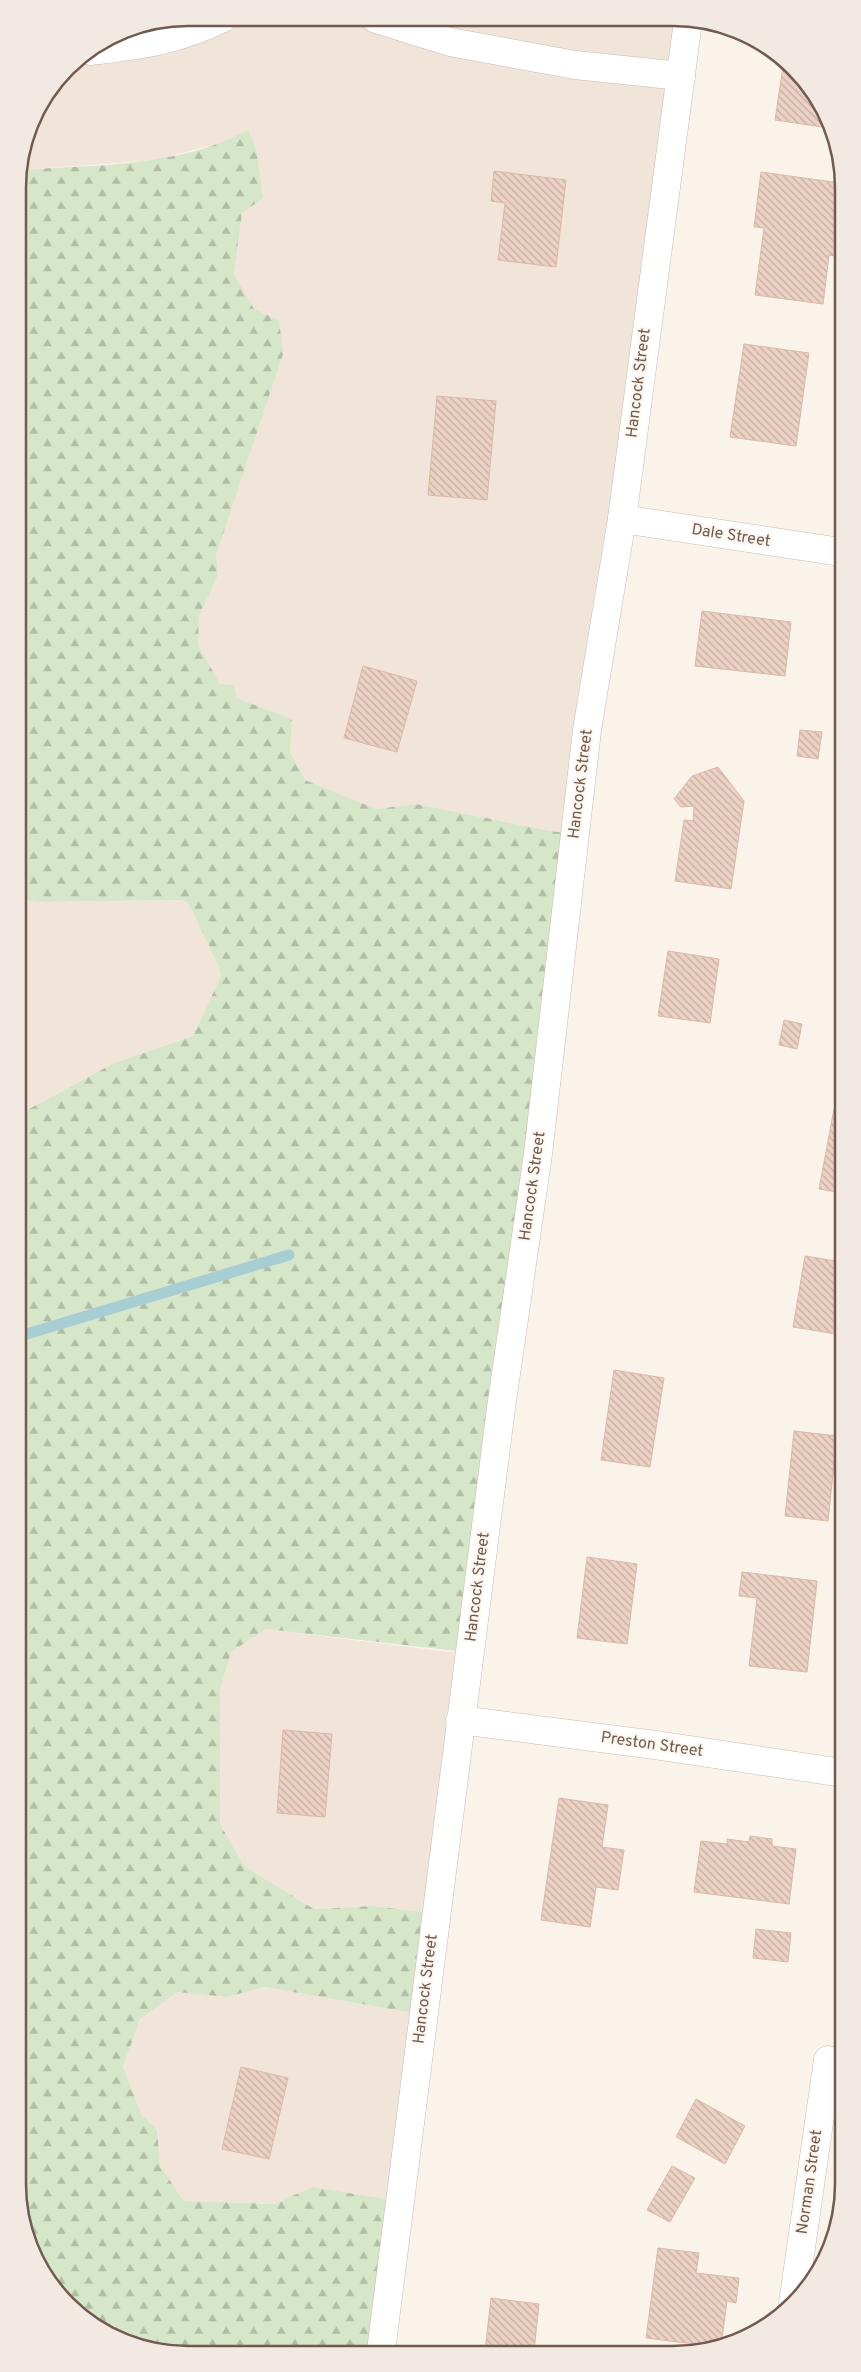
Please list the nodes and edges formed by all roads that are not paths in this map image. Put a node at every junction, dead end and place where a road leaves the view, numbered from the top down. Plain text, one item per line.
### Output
1 (205, 27) edge
2 (400, 27) edge
3 (687, 27) edge
4 (105, 50) edge
5 (681, 76) junction
6 (622, 519) junction
7 (835, 551) edge
8 (460, 1720) junction
9 (834, 1773) edge
10 (828, 2060) dead end
11 (795, 2291) edge
12 (382, 2346) edge

1 - 4 street
2 - 5 street
3 - 5 street, Hancock Street
5 - 6 street, Hancock Street
6 - 7 street, Dale Street
6 - 8 street, Hancock Street
8 - 9 street, Preston Street
8 - 12 street, Hancock Street
10 - 11 street, Norman Street

